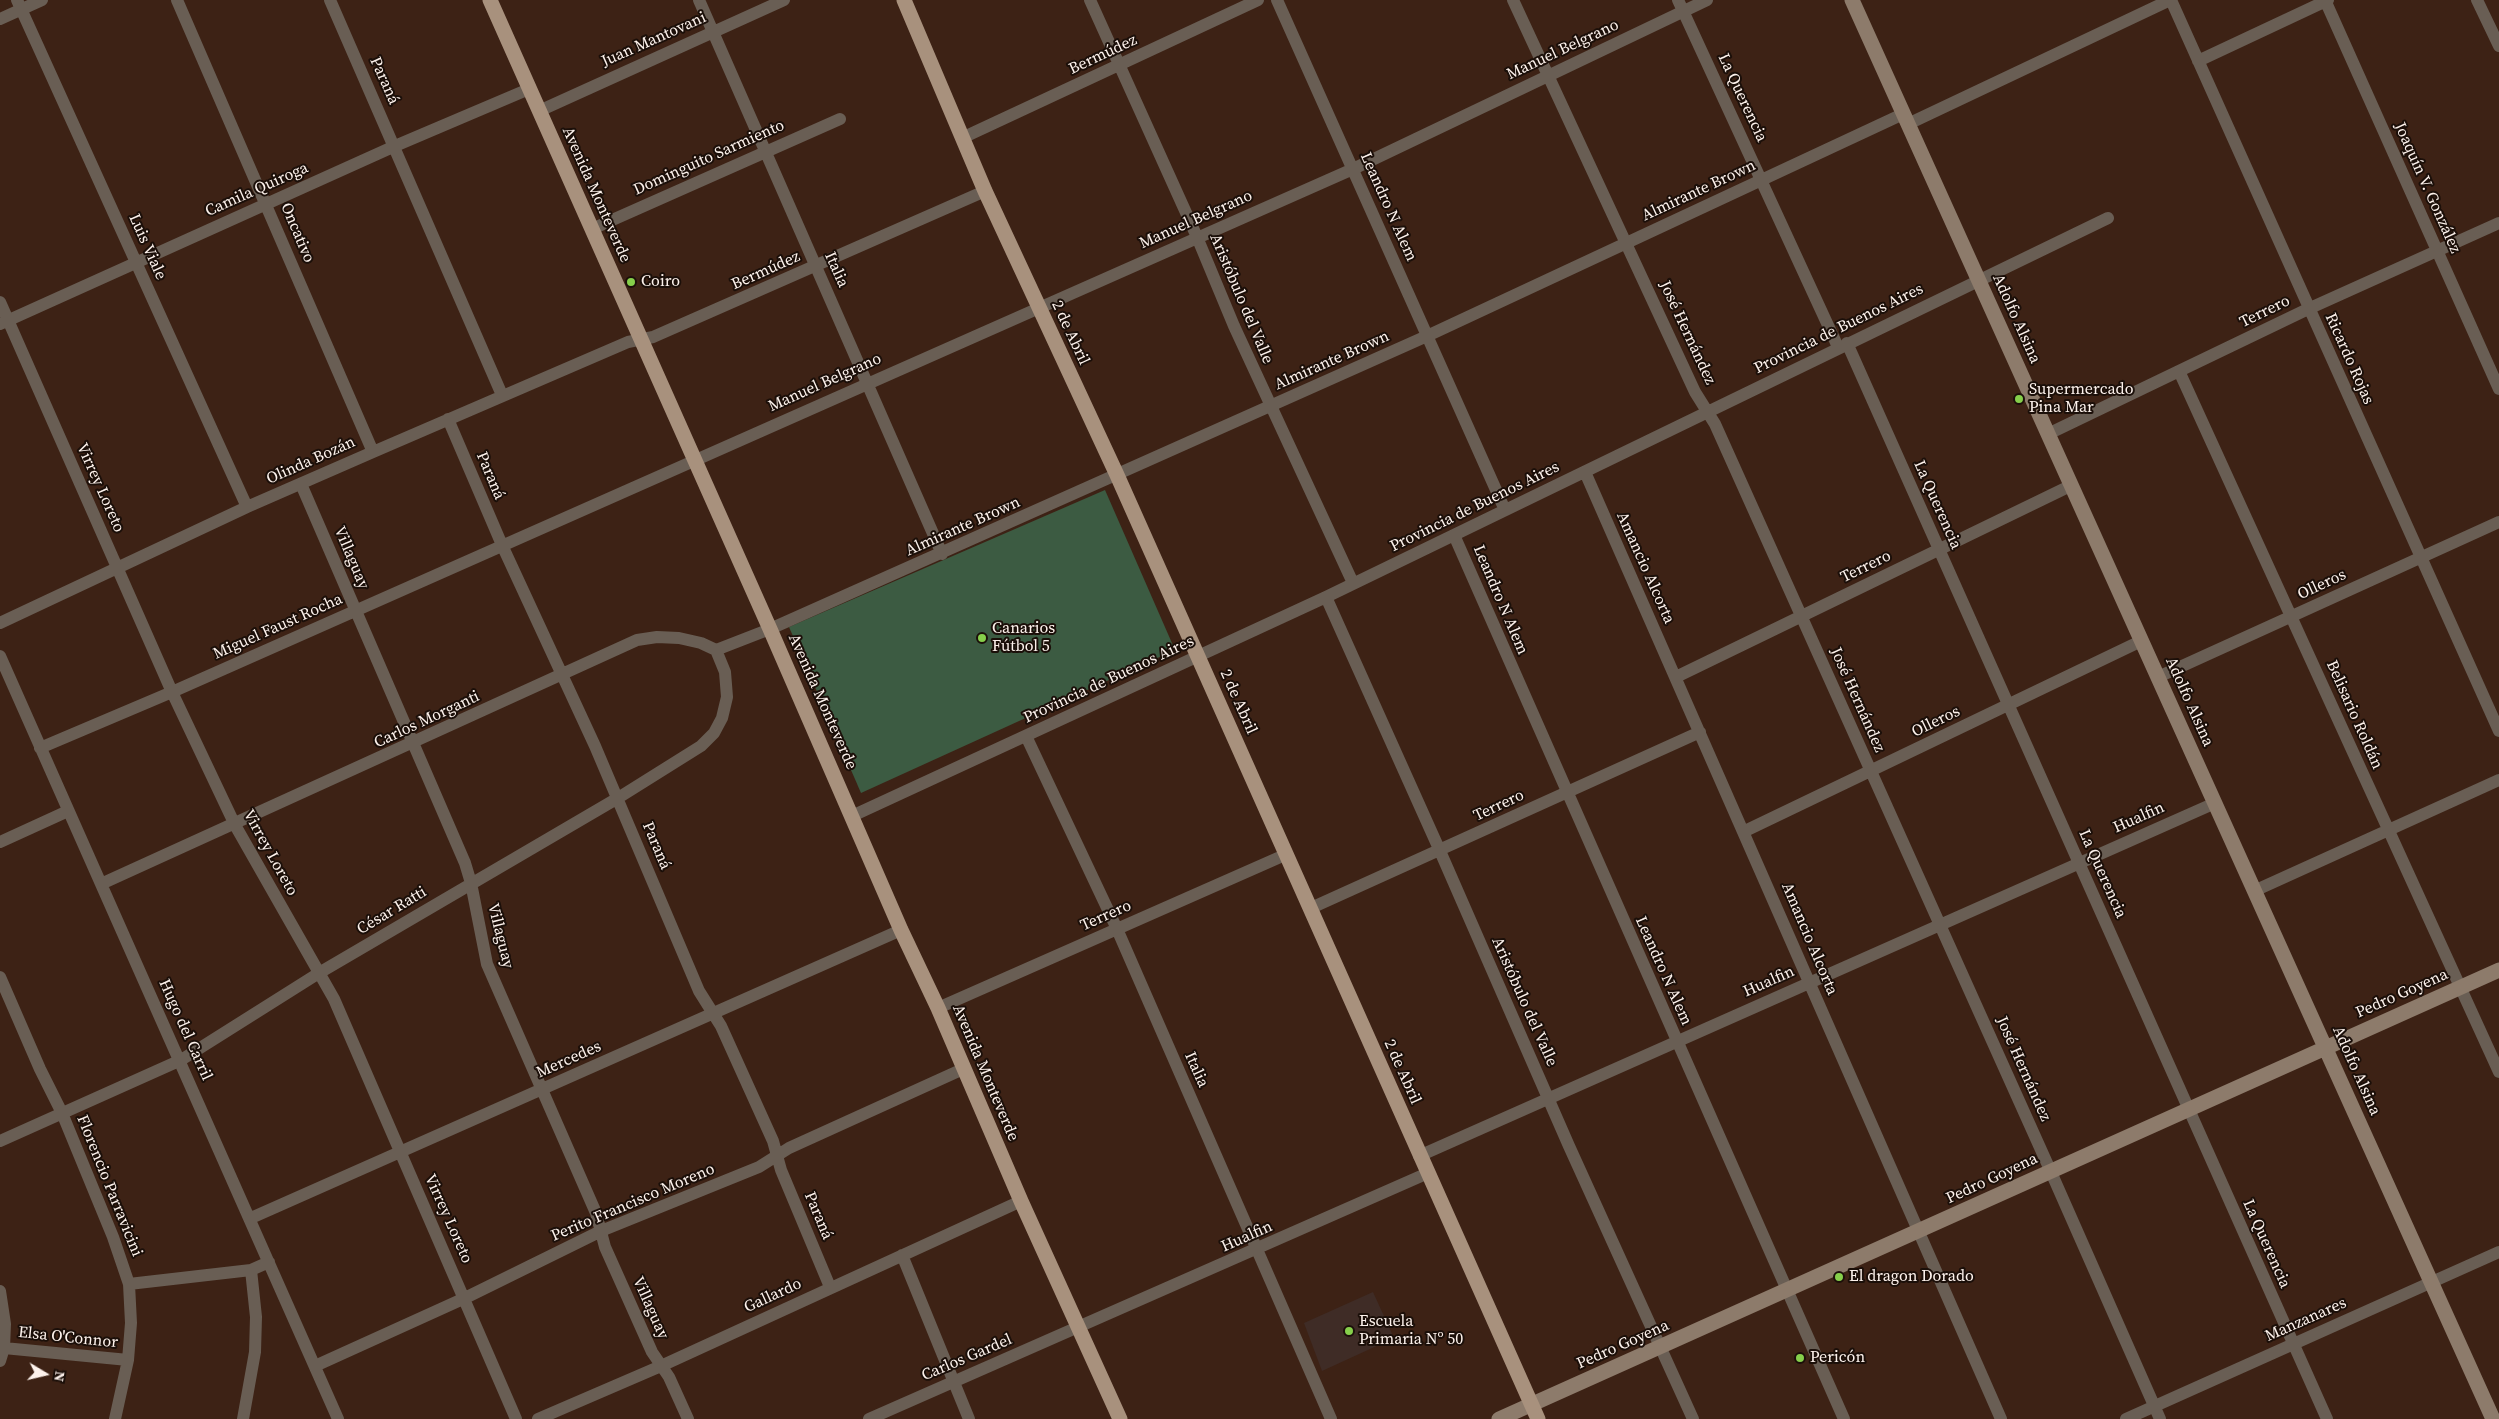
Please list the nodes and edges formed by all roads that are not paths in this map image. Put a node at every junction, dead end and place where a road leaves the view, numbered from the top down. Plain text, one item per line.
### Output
1 (42, 0) edge
2 (177, 0) edge
3 (330, 0) edge
4 (490, 0) edge
5 (699, 0) edge
6 (784, 0) edge
7 (904, 0) edge
8 (1090, 0) edge
9 (1258, 0) edge
10 (1276, 0) edge
11 (1513, 0) edge
12 (1707, 0) edge
13 (1852, 0) edge
14 (2170, 0) edge
15 (2326, 0) edge
16 (2478, 0) edge
17 (19, 5) edge
18 (1681, 6) edge
19 (0, 19) edge
20 (713, 31) junction
21 (2499, 46) edge
22 (2198, 61) junction
23 (1121, 65) junction
24 (1548, 75) junction
25 (529, 89) junction
26 (539, 110) junction
27 (840, 119) dead end
28 (1905, 119) junction
29 (962, 138) junction
30 (395, 146) junction
31 (764, 151) junction
32 (1353, 168) junction
33 (1762, 180) junction
34 (984, 190) junction
35 (267, 204) junction
36 (2108, 218) dead end
37 (2499, 223) edge
38 (592, 229) junction
39 (1197, 237) junction
40 (1628, 243) junction
41 (2437, 251) junction
42 (136, 263) junction
43 (816, 266) junction
44 (1979, 279) junction
45 (0, 302) edge
46 (1038, 308) junction
47 (2308, 309) junction
48 (4, 322) edge
49 (1427, 336) junction
50 (640, 339) junction
51 (1843, 345) junction
52 (2179, 371) junction
53 (868, 382) junction
54 (2499, 390) edge
55 (502, 395) junction
56 (1271, 406) junction
57 (1708, 411) junction
58 (448, 419) junction
59 (2048, 434) junction
60 (373, 452) junction
61 (693, 459) junction
62 (1585, 472) junction
63 (1117, 475) junction
64 (301, 484) junction
65 (2070, 486) junction
66 (247, 507) junction
67 (1505, 510) junction
68 (2499, 522) edge
69 (1454, 535) junction
70 (502, 545) junction
71 (1939, 549) junction
72 (942, 554) junction
73 (2421, 557) junction
74 (118, 568) junction
75 (1353, 583) junction
76 (1326, 597) junction
77 (355, 610) junction
78 (2293, 616) junction
79 (1802, 617) junction
80 (0, 623) edge
81 (770, 629) junction
82 (2141, 641) junction
83 (716, 650) junction
84 (0, 656) edge
85 (1199, 658) junction
86 (562, 675) junction
87 (1676, 677) junction
88 (2158, 677) junction
89 (172, 692) junction
90 (2010, 705) junction
91 (2499, 731) edge
92 (1700, 732) junction
93 (1026, 736) junction
94 (413, 744) junction
95 (40, 748) junction
96 (1872, 771) junction
97 (2499, 780) edge
98 (1566, 793) junction
99 (618, 798) junction
100 (2215, 803) junction
101 (68, 811) junction
102 (852, 816) junction
103 (235, 825) junction
104 (2388, 828) junction
105 (1745, 831) junction
106 (0, 842) edge
107 (1440, 851) junction
108 (1288, 854) junction
109 (2078, 862) junction
110 (101, 884) junction
111 (472, 884) junction
112 (2254, 891) junction
113 (1312, 908) junction
114 (1940, 923) junction
115 (1117, 929) junction
116 (901, 930) junction
117 (2499, 970) edge
118 (319, 974) junction
119 (0, 977) edge
120 (1810, 982) junction
121 (2460, 988) junction
122 (938, 1008) junction
123 (714, 1014) junction
124 (1677, 1041) junction
125 (2326, 1046) junction
126 (181, 1060) junction
127 (963, 1069) junction
128 (2499, 1072) edge
129 (542, 1090) junction
130 (1548, 1098) junction
131 (2189, 1110) junction
132 (62, 1114) junction
133 (0, 1141) edge
134 (400, 1151) junction
135 (1419, 1156) junction
136 (777, 1157) junction
137 (2051, 1172) junction
138 (1428, 1173) junction
139 (1021, 1201) junction
140 (251, 1218) junction
141 (601, 1231) junction
142 (1919, 1232) junction
143 (1257, 1250) junction
144 (2499, 1252) edge
145 (902, 1255) junction
146 (269, 1262) junction
147 (251, 1270) junction
148 (2432, 1283) junction
149 (129, 1284) junction
150 (830, 1287) junction
151 (0, 1291) edge
152 (1786, 1291) junction
153 (465, 1298) junction
154 (1079, 1328) junction
155 (2293, 1344) junction
156 (1661, 1347) junction
157 (4, 1348) junction
158 (128, 1360) junction
159 (0, 1361) edge
160 (315, 1366) junction
161 (661, 1366) junction
162 (953, 1381) junction
163 (1531, 1404) junction
164 (2154, 1407) junction
165 (115, 1419) edge
166 (243, 1419) edge
167 (338, 1419) edge
168 (516, 1419) edge
169 (538, 1419) edge
170 (688, 1419) edge
171 (869, 1419) edge
172 (969, 1419) edge
173 (1120, 1419) edge
174 (1331, 1419) edge
175 (1499, 1419) edge
176 (1538, 1419) edge
177 (1693, 1419) edge
178 (1844, 1419) edge
179 (2002, 1419) edge
180 (2126, 1419) edge
181 (2160, 1419) edge
182 (2327, 1419) edge
183 (2493, 1419) edge

1 - 17 street
2 - 35 street, Oncativo
3 - 30 street, Paraná
4 - 25 main road, Avenida Monteverde
5 - 20 street, Italia
6 - 20 street, Juan Mantovani
7 - 29 main road, 2 de Abril
8 - 23 street, Aristóbulo del Valle
9 - 23 street, Bermúdez
10 - 32 street, Leandro N Alem
11 - 24 street, José Hernández
12 - 18 street, Manuel Belgrano
13 - 28 street, Adolfo Alsina
14 - 22 street, Ricardo Rojas
14 - 28 street, Almirante Brown
15 - 22 street
15 - 41 street, Joaquín V. González
16 - 21 street
17 - 19 street
17 - 42 street, Luis Viale
18 - 24 street, Manuel Belgrano
18 - 33 street, La Querencia
20 - 26 street, Juan Mantovani
20 - 31 street, Italia
22 - 47 street, Ricardo Rojas
23 - 29 street, Bermúdez
23 - 39 street, Aristóbulo del Valle
24 - 32 street, Manuel Belgrano
24 - 40 street, José Hernández
25 - 26 main road, Avenida Monteverde
25 - 30 street, Camila Quiroga
26 - 38 main road, Avenida Monteverde
27 - 31 street, Dominguito Sarmiento
28 - 33 street, Almirante Brown
28 - 44 street, Adolfo Alsina
29 - 34 main road, 2 de Abril
30 - 35 street, Camila Quiroga
30 - 55 street, Paraná
31 - 38 street, Dominguito Sarmiento
31 - 43 street, Italia
32 - 39 street, Manuel Belgrano
32 - 49 street, Leandro N Alem
33 - 40 street, Almirante Brown
33 - 51 street, La Querencia
34 - 43 street, Bermúdez
34 - 46 main road, 2 de Abril
35 - 42 street, Camila Quiroga
35 - 60 street, Oncativo
36 - 44 street, Provincia de Buenos Aires
37 - 41 street, Terrero
38 - 50 main road, Avenida Monteverde
39 - 46 street, Manuel Belgrano
39 - 56 street, Aristóbulo del Valle
40 - 49 street, Almirante Brown
40 - 57 street, José Hernández
41 - 47 street, Terrero
41 - 54 street, Joaquín V. González
42 - 48 street, Camila Quiroga
42 - 66 street, Luis Viale
43 - 50 street, Bermúdez
43 - 53 street, Italia
44 - 51 street, Provincia de Buenos Aires
44 - 59 street, Adolfo Alsina
45 - 48 street, Virrey Loreto
46 - 53 street, Manuel Belgrano
46 - 63 main road, 2 de Abril
47 - 52 street, Terrero
47 - 73 street, Ricardo Rojas
48 - 74 street, Virrey Loreto
49 - 56 street, Almirante Brown
49 - 67 street, Leandro N Alem
50 - 55 street, Olinda Bozán
50 - 61 main road, Avenida Monteverde
51 - 57 street, Provincia de Buenos Aires
51 - 71 street, La Querencia
52 - 59 street, Terrero
52 - 78 street, Belisario Roldán
53 - 61 street, Manuel Belgrano
53 - 72 street, Italia
55 - 58 street, Olinda Bozán
56 - 63 street, Almirante Brown
56 - 75 street, Aristóbulo del Valle
57 - 62 street, Provincia de Buenos Aires
57 - 79 street, José Hernández
58 - 60 street, Olinda Bozán
58 - 70 street, Paraná
59 - 65 street, Adolfo Alsina
60 - 64 street, Olinda Bozán
61 - 70 street, Miguel Faust Rocha
61 - 81 main road, Avenida Monteverde
62 - 67 street, Provincia de Buenos Aires
62 - 87 street, Amancio Alcorta
63 - 72 street, Almirante Brown
63 - 85 main road, 2 de Abril
64 - 66 street, Olinda Bozán
64 - 77 street, Villaguay
65 - 71 street, Terrero
65 - 82 street, Adolfo Alsina
66 - 74 street, Olinda Bozán
67 - 69 street, Provincia de Buenos Aires
68 - 73 street, Olleros
69 - 75 street, Provincia de Buenos Aires
69 - 98 street, Leandro N Alem
70 - 77 street, Miguel Faust Rocha
70 - 86 street, Paraná
71 - 79 street, Terrero
71 - 90 street, La Querencia
72 - 81 street, Almirante Brown
73 - 78 street, Olleros
73 - 91 street, Ricardo Rojas
74 - 80 street, Olinda Bozán
74 - 89 street, Virrey Loreto
75 - 76 street, Provincia de Buenos Aires
76 - 85 street, Provincia de Buenos Aires
76 - 107 street, Aristóbulo del Valle
77 - 89 street, Miguel Faust Rocha
77 - 94 street, Villaguay
78 - 88 street, Olleros
78 - 104 street, Belisario Roldán
79 - 87 street, Terrero
79 - 96 street, José Hernández
81 - 83 street
81 - 102 main road, Avenida Monteverde
82 - 88 street, Adolfo Alsina
82 - 90 street, Olleros
83 - 86 street, Carlos Morganti
83 - 99 street, César Ratti
84 - 95 street, Hugo del Carril
85 - 93 street, Provincia de Buenos Aires
85 - 108 main road, 2 de Abril
86 - 94 street, Carlos Morganti
86 - 99 street, Paraná
87 - 92 street, Amancio Alcorta
88 - 100 street, Adolfo Alsina
89 - 95 street, Miguel Faust Rocha
89 - 103 street, Virrey Loreto
90 - 96 street, Olleros
90 - 109 street, La Querencia
92 - 98 street, Terrero
92 - 105 street, Amancio Alcorta
93 - 102 street, Provincia de Buenos Aires
93 - 115 street, Italia
94 - 103 street, Carlos Morganti
94 - 111 street, Villaguay
95 - 101 street, Hugo del Carril
96 - 105 street, Olleros
96 - 114 street, José Hernández
97 - 104 street
98 - 107 street, Terrero
98 - 124 street, Leandro N Alem
99 - 111 street, César Ratti
99 - 123 street, Paraná
100 - 109 street, Hualfin
100 - 112 street, Adolfo Alsina
101 - 106 street
101 - 110 street, Hugo del Carril
102 - 116 main road, Avenida Monteverde
103 - 110 street, Carlos Morganti
103 - 118 street, Virrey Loreto
104 - 112 street
104 - 121 street, Belisario Roldán
105 - 120 street, Amancio Alcorta
107 - 113 street, Terrero
107 - 130 street, Aristóbulo del Valle
108 - 113 main road, 2 de Abril
108 - 115 street, Terrero
109 - 114 street, Hualfin
109 - 131 street, La Querencia
110 - 126 street, Hugo del Carril
111 - 118 street, César Ratti
111 - 129 street, Villaguay
112 - 125 street, Adolfo Alsina
113 - 135 main road, 2 de Abril
114 - 120 street, Hualfin
114 - 137 street, José Hernández
115 - 122 street, Terrero
115 - 143 street, Italia
116 - 122 main road, Avenida Monteverde
116 - 123 street, Mercedes
117 - 121 street, Pedro Goyena
118 - 126 street, César Ratti
118 - 134 street, Virrey Loreto
119 - 132 street, Florencio Parravicini
120 - 124 street, Hualfin
120 - 142 street, Amancio Alcorta
121 - 125 street, Pedro Goyena
121 - 128 street, Belisario Roldán
122 - 127 main road, Avenida Monteverde
123 - 129 street, Mercedes
123 - 136 street, Paraná
124 - 130 street, Hualfin
124 - 152 street, Leandro N Alem
125 - 131 street, Pedro Goyena
125 - 148 street, Adolfo Alsina
126 - 132 street, César Ratti
126 - 140 street, Hugo del Carril
127 - 136 street, Perito Francisco Moreno
127 - 139 main road, Avenida Monteverde
129 - 134 street, Mercedes
129 - 141 street, Villaguay
130 - 135 street, Hualfin
130 - 156 street, Aristóbulo del Valle
131 - 137 street, Pedro Goyena
131 - 155 street, La Querencia
132 - 133 street, César Ratti
132 - 149 street, Florencio Parravicini
134 - 140 street, Mercedes
134 - 153 street, Virrey Loreto
135 - 138 main road, 2 de Abril
136 - 141 street, Perito Francisco Moreno
136 - 150 street, Paraná
137 - 142 street, Pedro Goyena
137 - 164 street, José Hernández
138 - 143 street, Hualfin
138 - 163 main road, 2 de Abril
139 - 145 street, Gallardo
139 - 154 main road, Avenida Monteverde
140 - 146 street, Hugo del Carril
141 - 153 street, Perito Francisco Moreno
141 - 161 street, Villaguay
142 - 152 street, Pedro Goyena
142 - 179 street, Amancio Alcorta
143 - 154 street, Hualfin
143 - 174 street, Italia
144 - 148 street, Manzanares
145 - 150 street, Gallardo
145 - 162 street
146 - 147 street
146 - 160 street, Hugo del Carril
147 - 149 street
147 - 166 street
148 - 155 street, Manzanares
148 - 183 street, Adolfo Alsina
149 - 158 street, Florencio Parravicini
150 - 161 street, Gallardo
151 - 157 street
152 - 156 street, Pedro Goyena
152 - 178 street, Leandro N Alem
153 - 160 street, Perito Francisco Moreno
153 - 168 street, Virrey Loreto
154 - 162 street, Carlos Gardel
154 - 173 main road, Avenida Monteverde
155 - 164 street, Manzanares
155 - 182 street, La Querencia
156 - 163 street, Pedro Goyena
156 - 177 street, Aristóbulo del Valle
157 - 158 street, Elsa O'Connor
157 - 159 street
158 - 165 street, Florencio Parravicini
160 - 167 street, Hugo del Carril
161 - 169 street, Gallardo
161 - 170 street, Villaguay
162 - 171 street, Carlos Gardel
162 - 172 street
163 - 175 street, Pedro Goyena
163 - 176 main road, 2 de Abril
164 - 180 street, Manzanares
164 - 181 street, José Hernández

